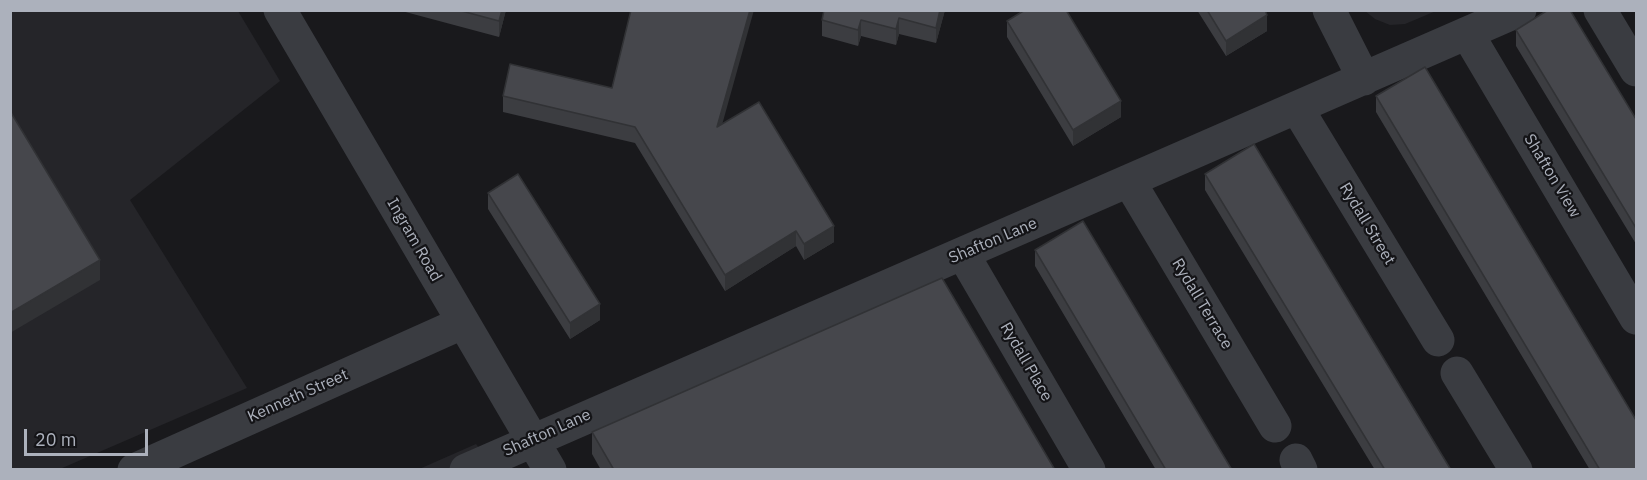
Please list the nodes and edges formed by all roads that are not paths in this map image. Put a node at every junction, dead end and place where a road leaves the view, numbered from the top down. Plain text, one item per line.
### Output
1 (280, 10) edge
2 (1329, 10) edge
3 (1520, 10) edge
4 (1600, 10) edge
5 (1467, 33) junction
6 (1636, 70) edge
7 (1364, 79) junction
8 (1297, 108) junction
9 (1129, 181) junction
10 (963, 254) junction
11 (1636, 318) edge
12 (462, 323) junction
13 (1437, 340) dead end
14 (1457, 373) dead end
15 (1275, 426) dead end
16 (532, 439) junction
17 (134, 470) edge
18 (466, 470) edge
19 (550, 470) edge
20 (1089, 470) edge
21 (1516, 470) edge

1 - 12 street, Ingram Road
2 - 7 street
3 - 5 street, Shafton Lane
4 - 6 street
5 - 7 street, Shafton Lane
5 - 11 street, Shafton View
7 - 8 street, Shafton Lane
8 - 9 street, Shafton Lane
8 - 13 street, Rydall Street
9 - 10 street, Shafton Lane
9 - 15 street, Rydall Terrace
10 - 16 street, Shafton Lane
10 - 20 street, Rydall Place
12 - 16 street, Ingram Road
12 - 17 street, Kenneth Street
14 - 21 street
16 - 18 street, Shafton Lane
16 - 19 street, Ingram Road

